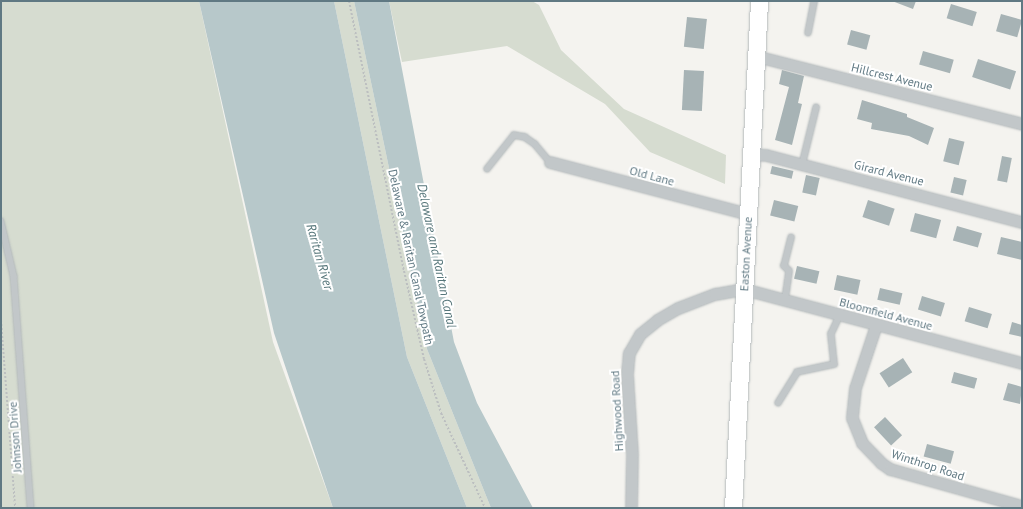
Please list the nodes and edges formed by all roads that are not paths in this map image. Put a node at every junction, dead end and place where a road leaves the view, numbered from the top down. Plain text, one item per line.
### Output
1 (759, 1) edge
2 (814, 1) edge
3 (808, 32) dead end
4 (756, 56) junction
5 (816, 108) dead end
6 (1022, 124) edge
7 (749, 154) junction
8 (550, 162) joint
9 (802, 164) junction
10 (487, 169) dead end
11 (748, 214) junction
12 (1, 221) edge
13 (1022, 222) edge
14 (791, 238) dead end
15 (744, 289) junction
16 (785, 300) junction
17 (840, 315) junction
18 (876, 325) junction
19 (1022, 363) edge
20 (778, 403) dead end
21 (1022, 506) edge
22 (31, 508) edge
23 (631, 508) edge
24 (733, 508) edge

1 - 4 main road, Easton Avenue
2 - 3 lane
4 - 6 street, Hillcrest Avenue
4 - 7 main road, Easton Avenue
5 - 9 lane
7 - 9 street, Girard Avenue
7 - 11 main road, Easton Avenue
8 - 10 lane
8 - 11 street, Old Lane
9 - 13 street, Girard Avenue
11 - 15 main road, Easton Avenue
12 - 22 lane, Johnson Drive
14 - 16 lane
15 - 16 street, Bloomfield Avenue
15 - 23 street, Highwood Road
15 - 24 main road, Easton Avenue
16 - 17 street, Bloomfield Avenue
17 - 18 street, Bloomfield Avenue
17 - 20 lane
18 - 19 street, Bloomfield Avenue
18 - 21 street, Winthrop Road

